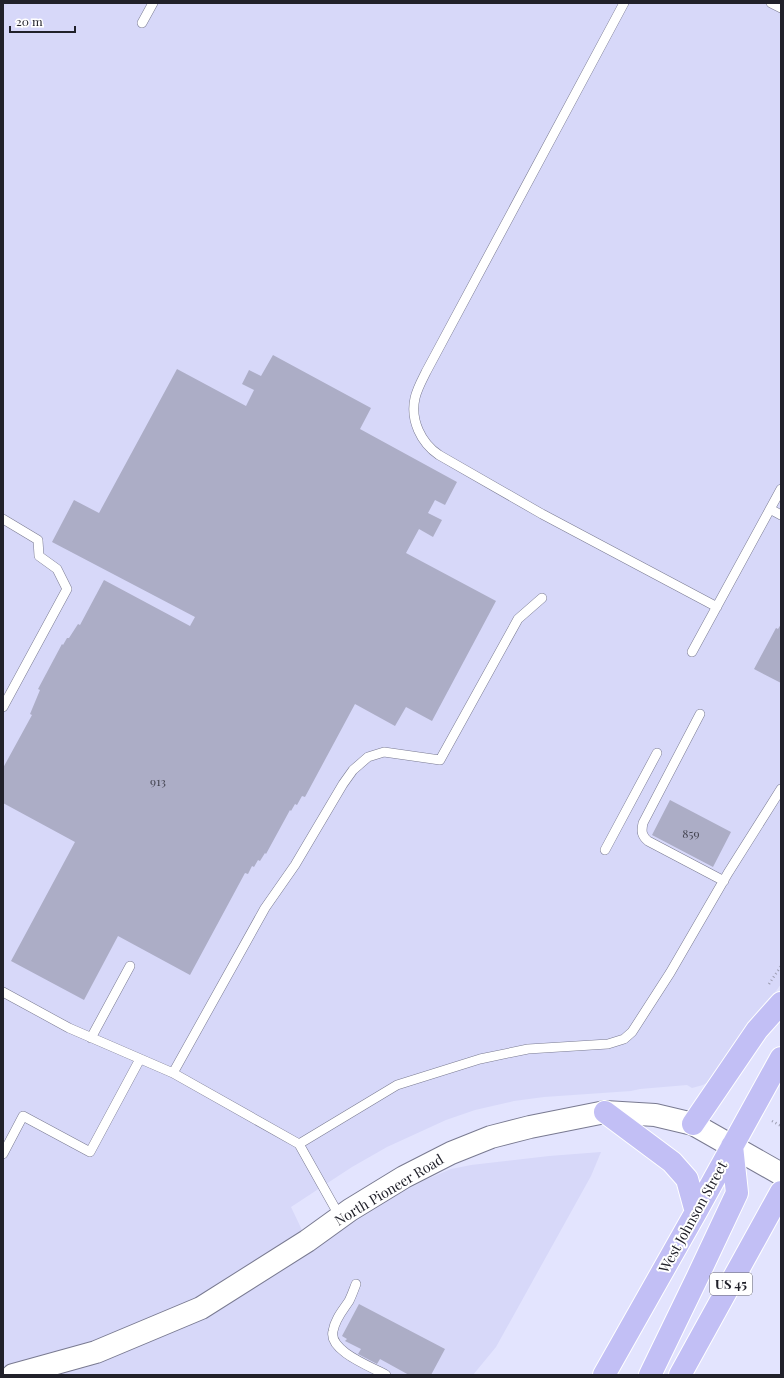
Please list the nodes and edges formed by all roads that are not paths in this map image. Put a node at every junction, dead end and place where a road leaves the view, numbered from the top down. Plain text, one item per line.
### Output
1 (153, 3) edge
2 (624, 3) edge
3 (771, 3) edge
4 (781, 8) edge
5 (142, 23) dead end
6 (781, 489) edge
7 (770, 509) junction
8 (781, 515) edge
9 (3, 519) edge
10 (542, 598) dead end
11 (717, 607) junction
12 (692, 652) dead end
13 (3, 707) edge
14 (700, 714) dead end
15 (657, 753) dead end
16 (781, 789) edge
17 (605, 850) dead end
18 (724, 881) junction
19 (130, 966) dead end
20 (3, 992) edge
21 (781, 1003) edge
22 (91, 1038) junction
23 (781, 1058) edge
24 (140, 1059) junction
25 (173, 1073) junction
26 (605, 1112) junction
27 (693, 1124) junction
28 (299, 1144) junction
29 (732, 1146) junction
30 (3, 1154) edge
31 (781, 1174) edge
32 (781, 1192) edge
33 (696, 1212) junction
34 (340, 1217) junction
35 (356, 1284) dead end
36 (13, 1375) edge
37 (386, 1375) edge
38 (604, 1375) edge
39 (650, 1375) edge
40 (680, 1375) edge

1 - 5 lane
2 - 11 lane
3 - 4 lane
6 - 7 lane
7 - 8 lane
7 - 11 lane
9 - 13 lane
10 - 25 lane
11 - 12 lane
14 - 18 lane
15 - 17 lane
16 - 18 lane
18 - 28 lane
19 - 22 lane
20 - 22 lane
21 - 27 main road
22 - 24 lane
23 - 29 main road, West Johnson Street
24 - 25 lane
24 - 30 lane
25 - 28 lane
26 - 27 main road, North Pioneer Road
26 - 33 main road
26 - 34 main road, North Pioneer Road
27 - 29 main road, North Pioneer Road
28 - 34 lane
29 - 31 main road, North Pioneer Road
29 - 33 main road, West Johnson Street
29 - 39 main road
32 - 40 main road, US 45
33 - 38 main road, West Johnson Street
34 - 36 main road, North Pioneer Road
35 - 37 lane

